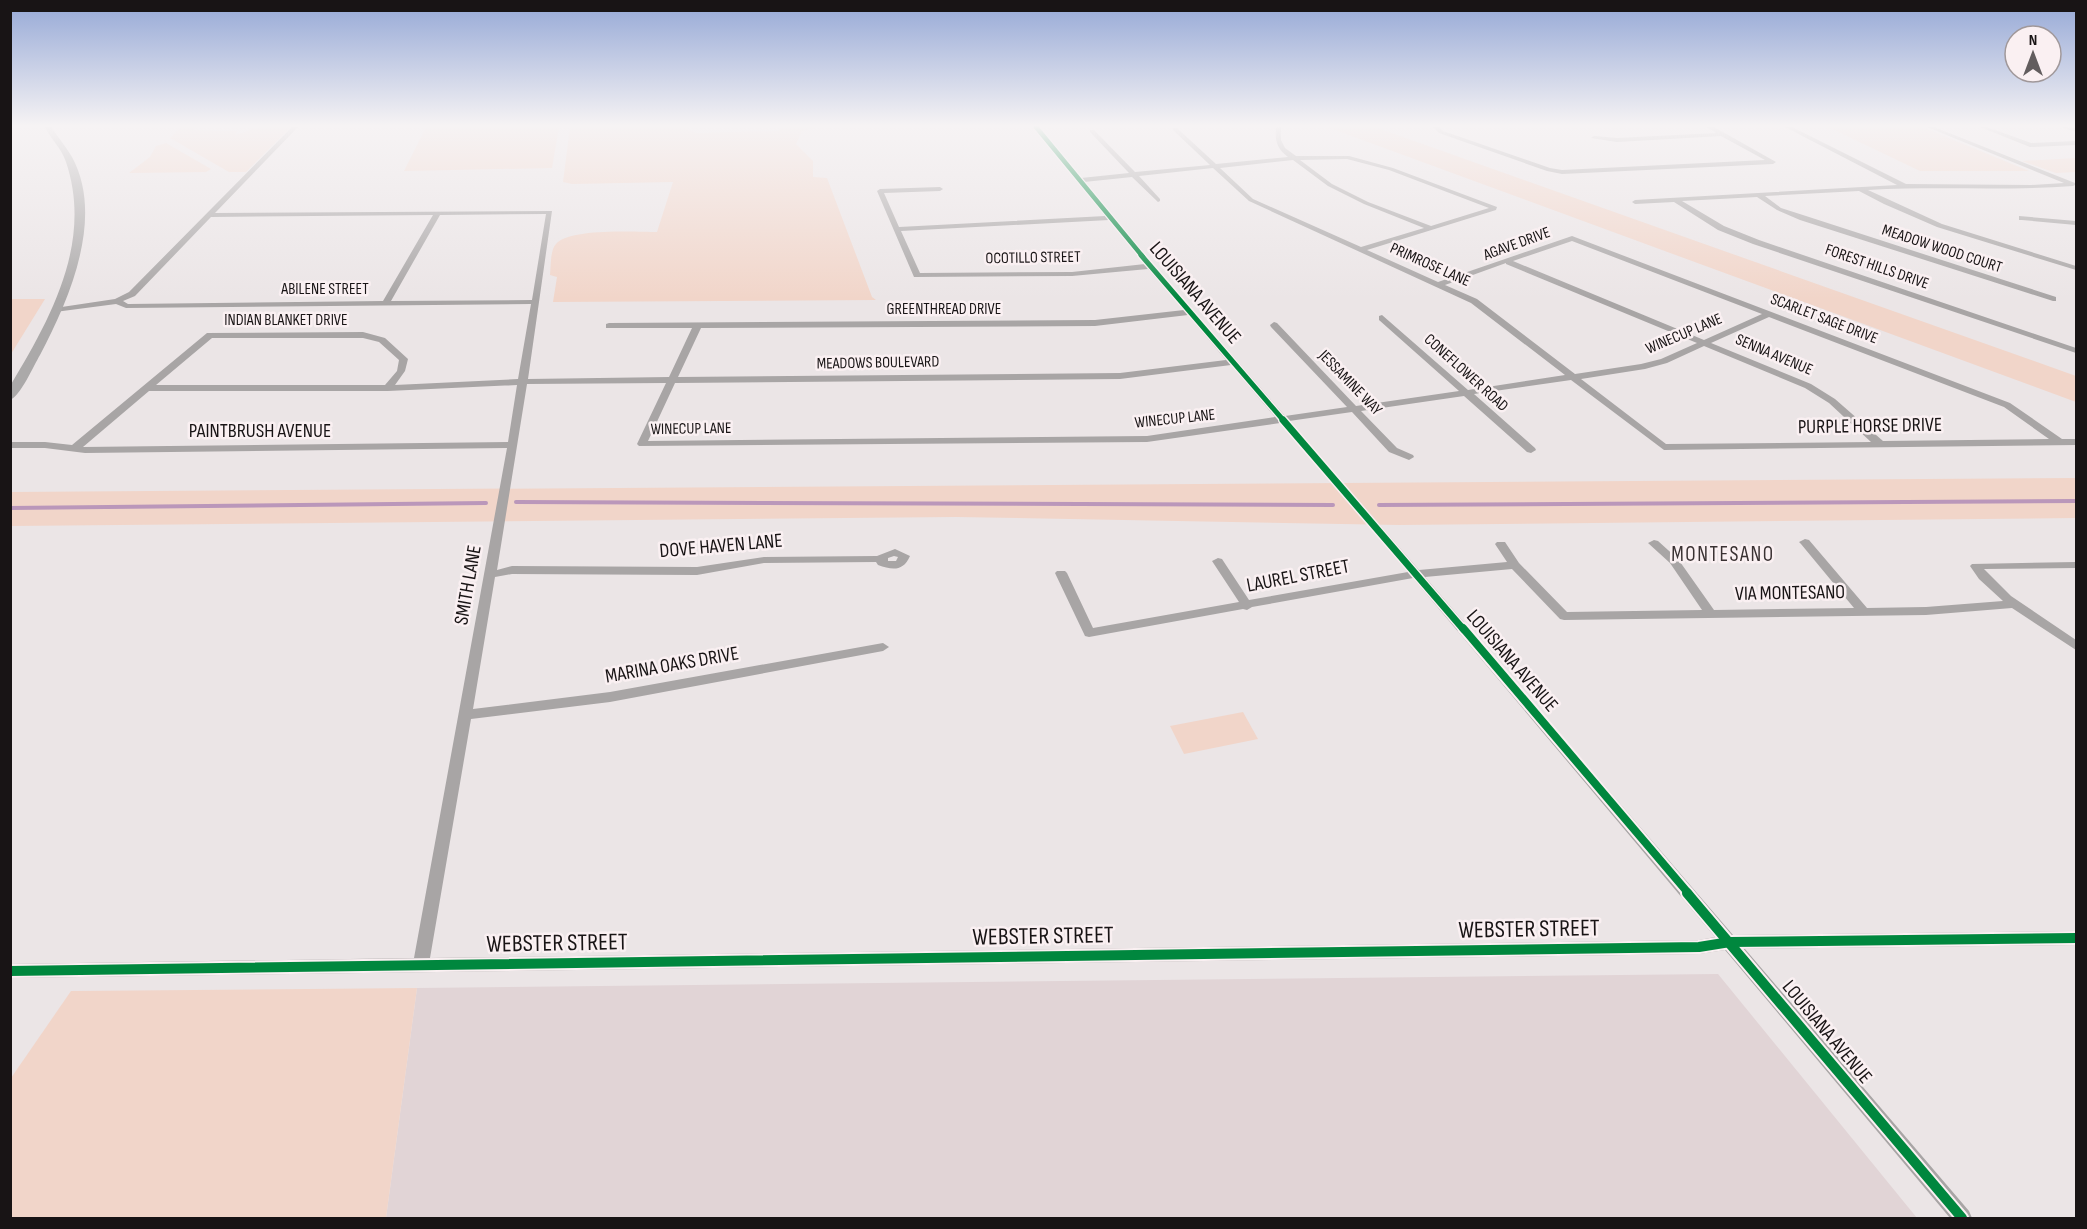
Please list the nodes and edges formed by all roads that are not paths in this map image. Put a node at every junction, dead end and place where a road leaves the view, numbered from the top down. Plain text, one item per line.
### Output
1 (77, 184) edge
2 (239, 184) edge
3 (1083, 184) edge
4 (1143, 184) edge
5 (1234, 184) edge
6 (1329, 184) edge
7 (1431, 184) edge
8 (1903, 184) edge
9 (2075, 185) edge
10 (1906, 186) junction
11 (940, 189) dead end
12 (1860, 189) junction
13 (1759, 195) junction
14 (1674, 199) junction
15 (1158, 200) dead end
16 (1635, 202) dead end
17 (438, 213) junction
18 (209, 215) junction
19 (1110, 218) junction
20 (2022, 218) dead end
21 (2076, 223) edge
22 (1430, 228) junction
23 (897, 229) junction
24 (1572, 238) joint
25 (1359, 250) junction
26 (1509, 262) junction
27 (1150, 266) junction
28 (2076, 268) edge
29 (1437, 285) junction
30 (63, 298) junction
31 (2053, 299) dead end
32 (117, 301) junction
33 (534, 302) junction
34 (385, 303) junction
35 (97, 304) junction
36 (58, 310) junction
37 (1190, 312) junction
38 (1768, 314) junction
39 (1382, 318) dead end
40 (698, 325) junction
41 (1274, 325) dead end
42 (609, 326) dead end
43 (1705, 342) junction
44 (2076, 351) edge
45 (1233, 362) junction
46 (1574, 377) junction
47 (672, 380) junction
48 (522, 383) junction
49 (146, 388) junction
50 (388, 388) junction
51 (1467, 393) junction
52 (10, 397) edge
53 (1355, 410) junction
54 (1282, 420) junction
55 (2059, 442) junction
56 (2076, 442) edge
57 (1880, 444) junction
58 (10, 445) edge
59 (510, 445) junction
60 (1664, 447) joint
61 (53, 448) junction
62 (75, 448) junction
63 (1531, 450) dead end
64 (10, 452) edge
65 (1409, 458) dead end
66 (1805, 542) dead end
67 (1653, 543) dead end
68 (1501, 544) dead end
69 (881, 559) dead end
70 (1218, 561) dead end
71 (2076, 565) edge
72 (1515, 566) junction
73 (1061, 573) dead end
74 (1415, 574) junction
75 (489, 575) junction
76 (2017, 604) junction
77 (1247, 606) junction
78 (1864, 612) junction
79 (1710, 614) junction
80 (2076, 646) edge
81 (883, 647) dead end
82 (466, 715) junction
83 (2076, 938) edge
84 (1730, 942) junction
85 (421, 965) junction
86 (10, 971) edge
87 (1962, 1218) edge

1 - 30 main road
2 - 18 street
3 - 19 street, LOUISIANA AVENUE
4 - 15 street
5 - 25 street, PRIMROSE LANE
6 - 22 street
7 - 22 street
8 - 10 street
9 - 10 street
10 - 12 street
11 - 23 street
12 - 13 street
12 - 28 street
13 - 14 street
13 - 31 street, MEADOW WOOD COURT
14 - 16 street
14 - 44 street, FOREST HILLS DRIVE
17 - 18 street
17 - 33 street, SMITH LANE
17 - 34 street
18 - 32 street
19 - 23 street
19 - 27 street, LOUISIANA AVENUE
20 - 21 street
22 - 25 street
23 - 27 street, OCOTILLO STREET
24 - 26 street, AGAVE DRIVE
24 - 38 street, SCARLET SAGE DRIVE
25 - 29 street, PRIMROSE LANE
26 - 29 street, AGAVE DRIVE
26 - 43 street, SENNA AVENUE
27 - 37 street, LOUISIANA AVENUE
29 - 46 street, PRIMROSE LANE
30 - 35 street
30 - 36 main road
32 - 34 street, ABILENE STREET
32 - 35 street
33 - 34 street, ABILENE STREET
33 - 48 street, SMITH LANE
35 - 36 street
36 - 52 main road
37 - 40 street, GREENTHREAD DRIVE
37 - 45 street, LOUISIANA AVENUE
38 - 43 street, WINECUP LANE
38 - 55 street, SCARLET SAGE DRIVE
39 - 51 street, CONEFLOWER ROAD
40 - 42 street, GREENTHREAD DRIVE
40 - 47 street
41 - 53 street, JESSAMINE WAY
43 - 46 street, WINECUP LANE
43 - 57 street, SENNA AVENUE
45 - 47 street, MEADOWS BOULEVARD
45 - 54 street, LOUISIANA AVENUE
46 - 51 street, WINECUP LANE
46 - 60 street, PRIMROSE LANE
47 - 48 street, MEADOWS BOULEVARD
47 - 54 street, WINECUP LANE
48 - 50 street
48 - 59 street, SMITH LANE
49 - 50 street
49 - 50 street, INDIAN BLANKET DRIVE
49 - 62 street, INDIAN BLANKET DRIVE
51 - 53 street, WINECUP LANE
51 - 63 street, CONEFLOWER ROAD
53 - 54 street, WINECUP LANE
53 - 65 street, JESSAMINE WAY
54 - 74 street, LOUISIANA AVENUE
55 - 56 street, PURPLE HORSE DRIVE
55 - 57 street, PURPLE HORSE DRIVE
57 - 60 street, PURPLE HORSE DRIVE
58 - 61 street, PAINTBRUSH AVENUE
59 - 62 street, PAINTBRUSH AVENUE
59 - 75 street, SMITH LANE
61 - 62 street, PAINTBRUSH AVENUE
61 - 64 street
66 - 78 street
67 - 79 street
68 - 72 street
69 - 75 street, DOVE HAVEN LANE
70 - 77 street
71 - 76 street
72 - 74 street, LAUREL STREET
72 - 79 street, VIA MONTESANO
73 - 77 street, LAUREL STREET
74 - 77 street, LAUREL STREET
74 - 84 street, LOUISIANA AVENUE
75 - 82 street, SMITH LANE
76 - 78 street, VIA MONTESANO
76 - 80 street
78 - 79 street, VIA MONTESANO
81 - 82 street, MARINA OAKS DRIVE
82 - 85 street, SMITH LANE
83 - 84 street, WEBSTER STREET
84 - 85 street, WEBSTER STREET
84 - 87 street, LOUISIANA AVENUE
85 - 86 street, WEBSTER STREET

